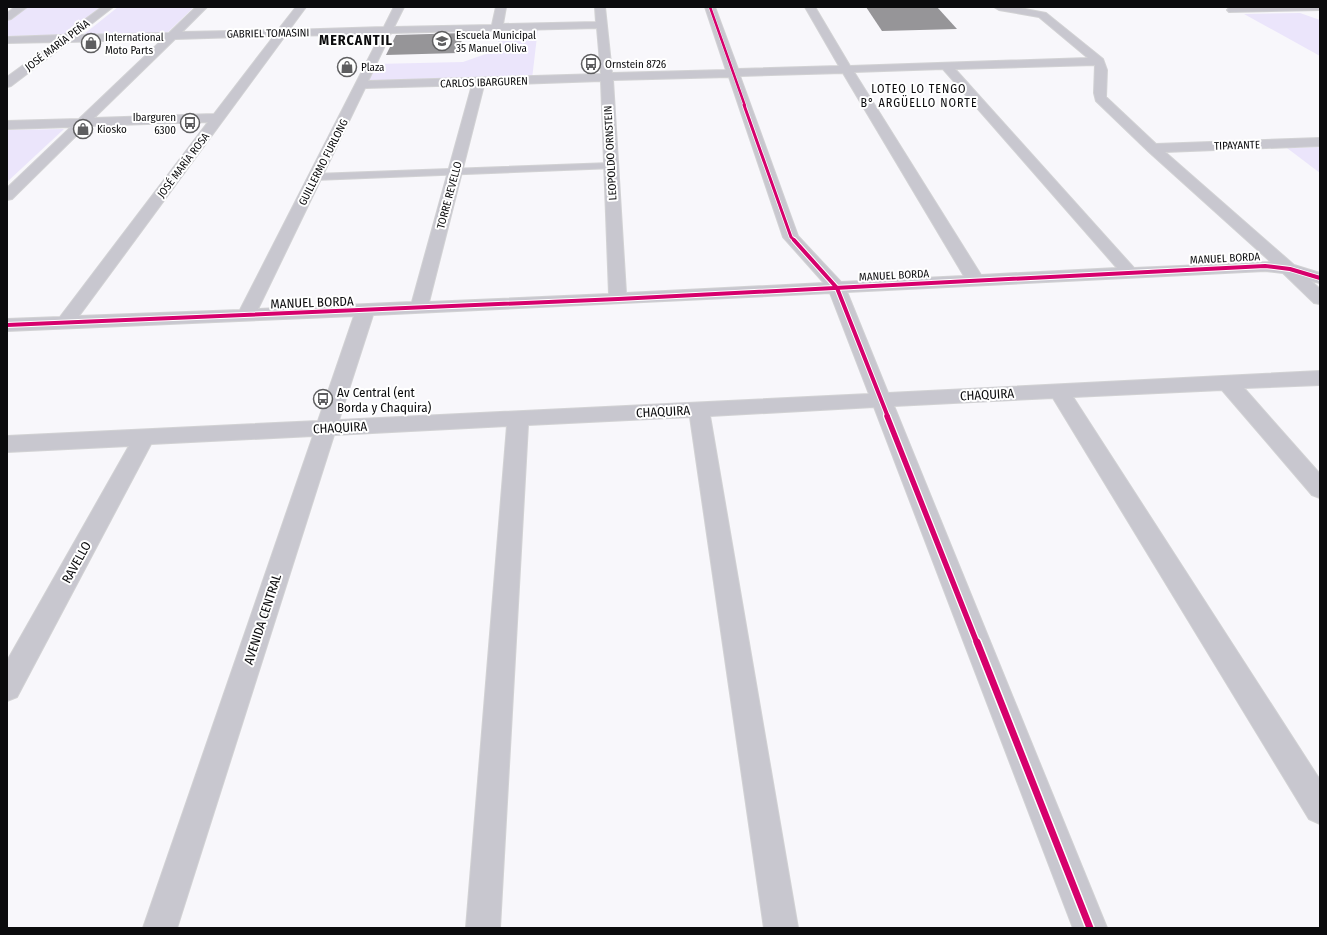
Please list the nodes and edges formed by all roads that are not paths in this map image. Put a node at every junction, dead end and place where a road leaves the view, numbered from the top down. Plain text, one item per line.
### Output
1 (22, 7) edge
2 (108, 7) edge
3 (202, 7) edge
4 (301, 7) edge
5 (399, 7) edge
6 (501, 7) edge
7 (600, 7) edge
8 (710, 7) edge
9 (810, 7) edge
10 (999, 7) edge
11 (1305, 7) edge
12 (1320, 7) edge
13 (1232, 10) dead end
14 (1320, 15) edge
15 (7, 17) edge
16 (601, 25) junction
17 (497, 27) junction
18 (387, 30) junction
19 (281, 33) junction
20 (172, 36) junction
21 (67, 38) junction
22 (7, 40) edge
23 (1099, 61) junction
24 (946, 66) junction
25 (846, 69) junction
26 (733, 73) junction
27 (607, 78) junction
28 (479, 82) junction
29 (7, 83) edge
30 (361, 86) junction
31 (219, 118) junction
32 (83, 123) junction
33 (7, 125) edge
34 (1320, 142) edge
35 (1153, 148) junction
36 (610, 166) junction
37 (455, 171) junction
38 (315, 177) junction
39 (7, 196) edge
40 (1290, 269) junction
41 (1130, 273) junction
42 (1320, 278) edge
43 (975, 280) junction
44 (838, 288) junction
45 (618, 299) junction
46 (1320, 299) edge
47 (420, 308) junction
48 (365, 311) junction
49 (246, 316) junction
50 (65, 323) junction
51 (7, 326) edge
52 (1320, 378) edge
53 (1227, 382) junction
54 (1058, 390) junction
55 (881, 399) junction
56 (699, 409) junction
57 (518, 419) junction
58 (325, 428) junction
59 (144, 437) junction
60 (7, 444) edge
61 (1320, 489) edge
62 (7, 688) edge
63 (1320, 808) edge
64 (160, 928) edge
65 (483, 928) edge
66 (781, 928) edge
67 (1090, 928) edge

1 - 15 street
2 - 21 street, JOSÉ MARÍA PEÑA
3 - 20 street
4 - 19 street, JOSÉ MARÍA ROSA
5 - 18 street, GUILLERMO FURLONG
6 - 17 street
7 - 16 street, LEOPOLDO ORNSTEIN
8 - 26 street
9 - 25 street
10 - 23 street
11 - 12 street
11 - 13 street
11 - 14 street
16 - 17 street, GABRIEL TOMASINI
16 - 27 street, LEOPOLDO ORNSTEIN
17 - 18 street, GABRIEL TOMASINI
18 - 19 street, GABRIEL TOMASINI
18 - 30 street, GUILLERMO FURLONG
19 - 20 street, GABRIEL TOMASINI
19 - 31 street, JOSÉ MARÍA ROSA
20 - 21 street, GABRIEL TOMASINI
20 - 32 street
21 - 22 street, GABRIEL TOMASINI
21 - 29 street, JOSÉ MARÍA PEÑA
23 - 24 street, CARLOS IBARGUREN
23 - 35 street
24 - 25 street, CARLOS IBARGUREN
24 - 41 street
25 - 26 street, CARLOS IBARGUREN
25 - 43 street
26 - 27 street, CARLOS IBARGUREN
26 - 44 street
27 - 28 street, CARLOS IBARGUREN
27 - 36 street, LEOPOLDO ORNSTEIN
28 - 30 street, CARLOS IBARGUREN
28 - 37 street, TORRE REVELLO
30 - 38 street, GUILLERMO FURLONG
31 - 32 street
31 - 50 street, JOSÉ MARÍA ROSA
32 - 33 street
32 - 39 street
34 - 35 street, TIPAYANTE
35 - 40 street
36 - 37 lane
36 - 45 street, LEOPOLDO ORNSTEIN
37 - 38 lane
37 - 47 street, TORRE REVELLO
38 - 49 street, GUILLERMO FURLONG
40 - 41 street, MANUEL BORDA
40 - 42 street, MANUEL BORDA
40 - 46 street
41 - 43 street, MANUEL BORDA
43 - 44 street, MANUEL BORDA
44 - 45 street, MANUEL BORDA
44 - 55 street
45 - 47 street, MANUEL BORDA
47 - 48 street, MANUEL BORDA
48 - 49 street, MANUEL BORDA
48 - 58 street, AVENIDA CENTRAL
49 - 50 street, MANUEL BORDA
50 - 51 street, MANUEL BORDA
52 - 53 street, CHAQUIRA
53 - 54 street, CHAQUIRA
53 - 61 street
54 - 55 street, CHAQUIRA
54 - 63 street
55 - 56 street, CHAQUIRA
55 - 67 street
56 - 57 street, CHAQUIRA
56 - 66 street
57 - 58 street, CHAQUIRA
57 - 65 street
58 - 59 street, CHAQUIRA
58 - 64 street, AVENIDA CENTRAL
59 - 60 street, CHAQUIRA
59 - 62 street, RAVELLO

